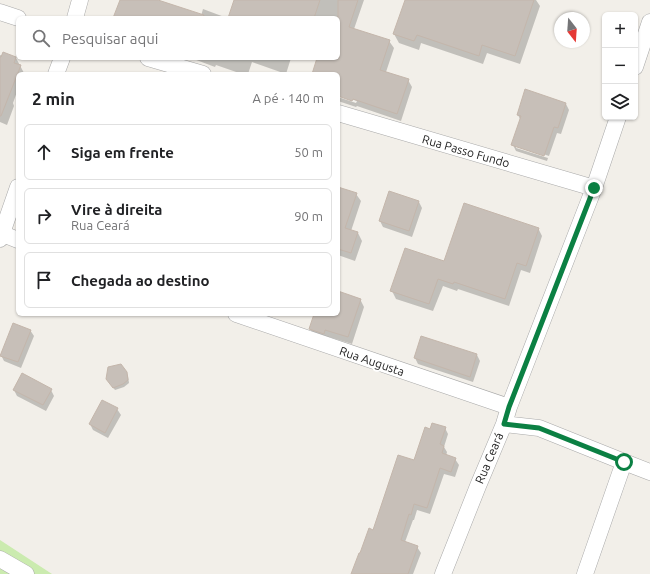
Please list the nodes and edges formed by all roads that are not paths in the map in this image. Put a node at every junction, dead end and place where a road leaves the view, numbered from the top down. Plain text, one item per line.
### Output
1 (80, 0) edge
2 (0, 12) edge
3 (76, 16) edge
4 (16, 17) edge
5 (650, 22) edge
6 (638, 57) edge
7 (61, 60) edge
8 (155, 60) edge
9 (57, 72) edge
10 (196, 72) edge
11 (340, 114) edge
12 (617, 120) edge
13 (594, 188) junction
14 (16, 193) edge
15 (1, 236) edge
16 (16, 240) edge
17 (242, 316) edge
18 (509, 407) junction
19 (504, 424) junction
20 (624, 462) junction
21 (650, 472) edge
22 (0, 559) edge
23 (26, 574) edge
24 (443, 574) edge
25 (585, 574) edge

1 - 3 street
2 - 4 street
5 - 6 street
7 - 9 street
8 - 10 street
11 - 13 street, Rua Passo Fundo
12 - 13 street, Rua Ceará
13 - 18 street, Rua Ceará
14 - 15 street
15 - 16 street
17 - 18 street, Rua Augusta
18 - 19 street, Rua Ceará
19 - 20 street
19 - 24 street, Rua Ceará
20 - 21 street
20 - 25 street
22 - 23 street

